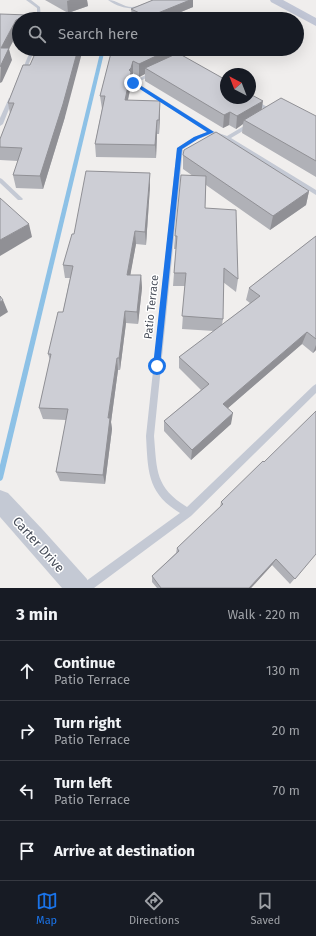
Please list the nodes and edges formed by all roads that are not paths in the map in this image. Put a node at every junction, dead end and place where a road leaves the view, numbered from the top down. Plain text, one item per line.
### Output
1 (28, 0) edge
2 (110, 0) edge
3 (158, 0) edge
4 (274, 0) edge
5 (39, 12) edge
6 (296, 12) edge
7 (304, 16) edge
8 (316, 23) edge
9 (30, 56) edge
10 (161, 70) edge
11 (21, 77) edge
12 (15, 90) edge
13 (256, 102) edge
14 (266, 115) edge
15 (253, 123) edge
16 (0, 124) edge
17 (211, 132) junction
18 (227, 138) junction
19 (0, 180) edge
20 (316, 193) edge
21 (20, 199) dead end
22 (316, 388) edge
23 (0, 501) edge
24 (188, 513) junction
25 (78, 588) edge
26 (86, 588) edge

1 - 5 lane
2 - 3 lane
4 - 6 main road
7 - 8 main road
9 - 11 lane
10 - 17 lane
12 - 16 lane
13 - 14 lane
15 - 18 lane
17 - 18 lane
17 - 24 lane, Patio Terrace
18 - 20 lane
19 - 21 lane
22 - 24 lane
23 - 25 street, Carter Drive
24 - 26 lane

